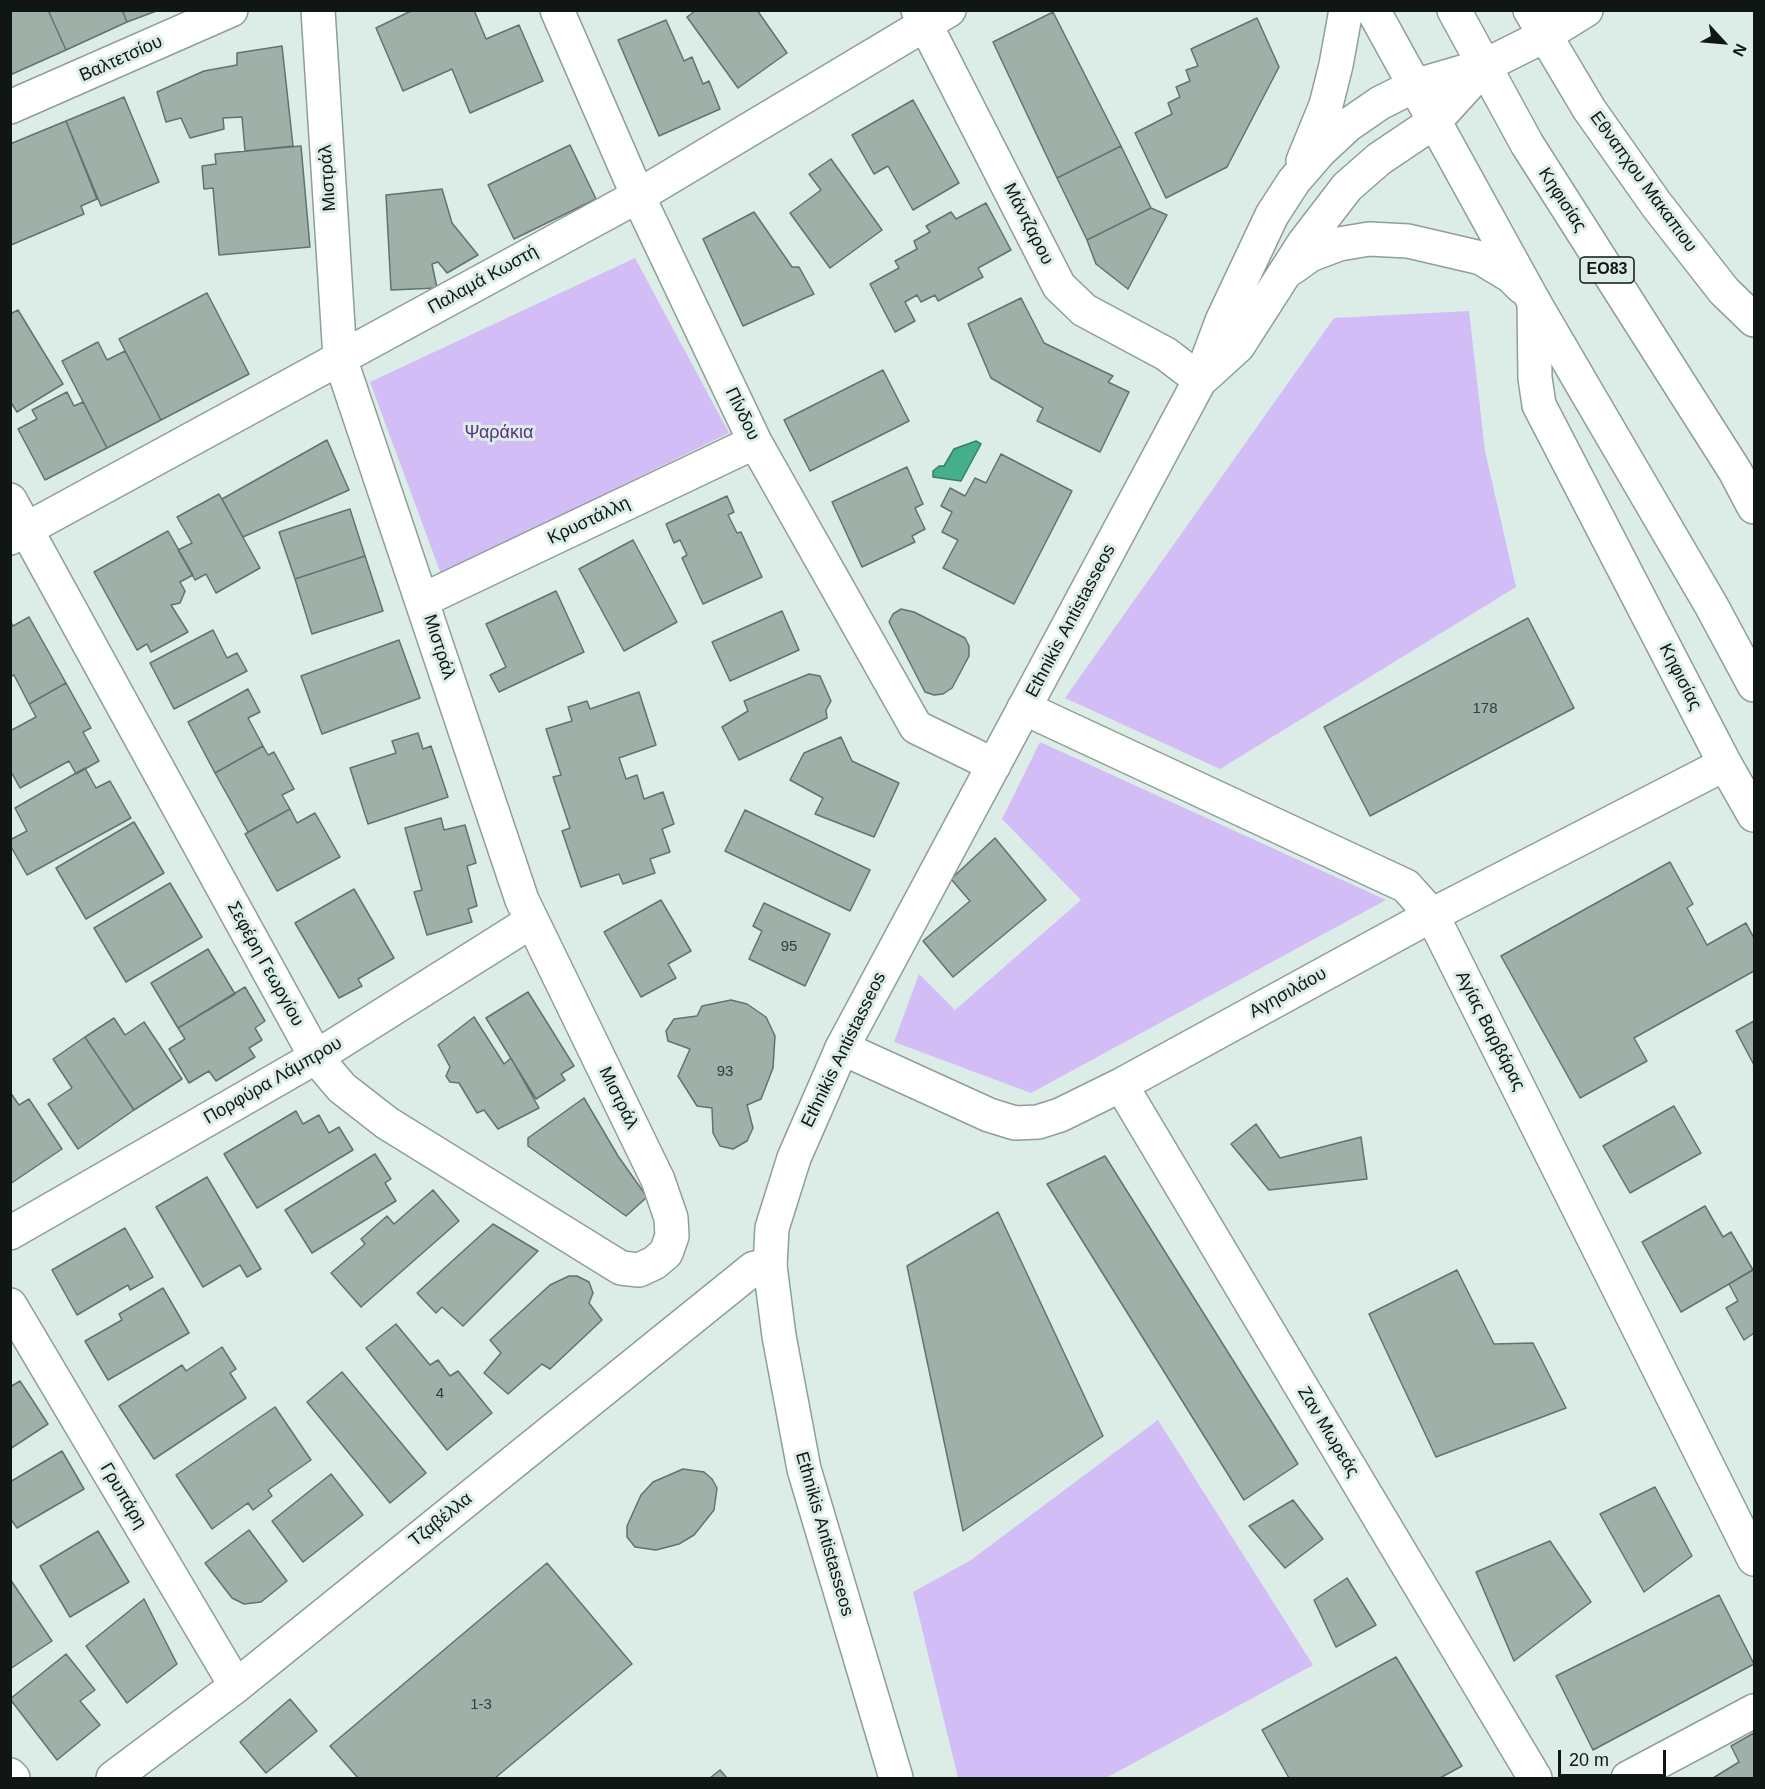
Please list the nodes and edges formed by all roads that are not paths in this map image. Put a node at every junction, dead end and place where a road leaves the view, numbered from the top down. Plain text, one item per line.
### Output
1 (231, 10) edge
2 (318, 10) edge
3 (556, 10) edge
4 (1346, 10) edge
5 (1373, 10) edge
6 (1454, 10) edge
7 (1586, 10) edge
8 (931, 15) edge
9 (1537, 23) edge
10 (1486, 65) junction
11 (1414, 86) junction
12 (10, 107) edge
13 (1434, 122) junction
14 (1294, 181) junction
15 (638, 196) junction
16 (1283, 274) junction
17 (1534, 302) junction
18 (1755, 320) edge
19 (340, 358) junction
20 (1200, 380) junction
21 (755, 442) junction
22 (1745, 477) edge
23 (10, 500) edge
24 (1755, 507) edge
25 (19, 534) edge
26 (423, 600) junction
27 (1755, 685) edge
28 (1024, 708) junction
29 (1725, 764) junction
30 (994, 765) junction
31 (1755, 815) edge
32 (1432, 915) junction
33 (532, 921) junction
34 (842, 1048) junction
35 (316, 1057) junction
36 (1121, 1085) junction
37 (10, 1233) edge
38 (666, 1253) joint
39 (770, 1266) junction
40 (10, 1305) edge
41 (1755, 1559) edge
42 (236, 1686) junction
43 (1755, 1711) edge
44 (113, 1779) edge
45 (896, 1779) edge
46 (1535, 1779) edge
47 (1628, 1779) edge

1 - 12 street, Βαλτετσίου
2 - 19 street, Μιστράλ
3 - 15 street, Πίνδου
4 - 14 street
5 - 11 street, Κηφισίας
6 - 10 street, Κηφισίας / ΕΟ83
7 - 9 street
8 - 15 street, Παλαμά Κωστή
8 - 20 street, Μάντζαρου
9 - 10 street
9 - 18 street, Εθναπχου Μακαπιου
10 - 11 street, Ethnikis Antistasseos
10 - 13 street, Ethnikis Antistasseos
10 - 22 street, Κηφισίας / ΕΟ83
11 - 13 street, Κηφισίας
11 - 14 street, Ethnikis Antistasseos
13 - 16 street, Ethnikis Antistasseos
13 - 17 street, Κηφισίας
14 - 20 street, Ethnikis Antistasseos
15 - 19 street, Παλαμά Κωστή
15 - 21 street, Πίνδου
16 - 17 street
16 - 20 street, Ethnikis Antistasseos
17 - 27 street, Κηφισίας
17 - 29 street, Κηφισίας
19 - 25 street, Παλαμά Κωστή
19 - 26 street, Μιστράλ
20 - 28 street, Ethnikis Antistasseos
21 - 26 street, Κρυστάλλη
21 - 30 street, Πίνδου
22 - 24 street, Κηφισίας / ΕΟ83
23 - 25 street, Σεφέρη Γεωργίου
25 - 35 street, Σεφέρη Γεωργίου
26 - 33 street, Μιστράλ
28 - 30 street, Ethnikis Antistasseos
28 - 32 street, Αγίας Βαρβάρας
29 - 31 street, Κηφισίας
29 - 32 street, Αγησιλάου
30 - 34 street, Ethnikis Antistasseos
32 - 36 street, Αγησιλάου
32 - 41 street, Αγίας Βαρβάρας
33 - 35 street, Πορφύρα Λάμπρου
33 - 38 street, Μιστράλ
34 - 36 street, Αγησιλάου
34 - 39 street, Ethnikis Antistasseos
35 - 37 street, Πορφύρα Λάμπρου
35 - 38 street, Σεφέρη Γεωργίου
36 - 46 street, Ζαν Μωρεάς
39 - 42 street, Τζαβέλλα
39 - 45 street, Ethnikis Antistasseos
40 - 42 street, Γρυπάρη
42 - 44 street, Τζαβέλλα
43 - 47 street

